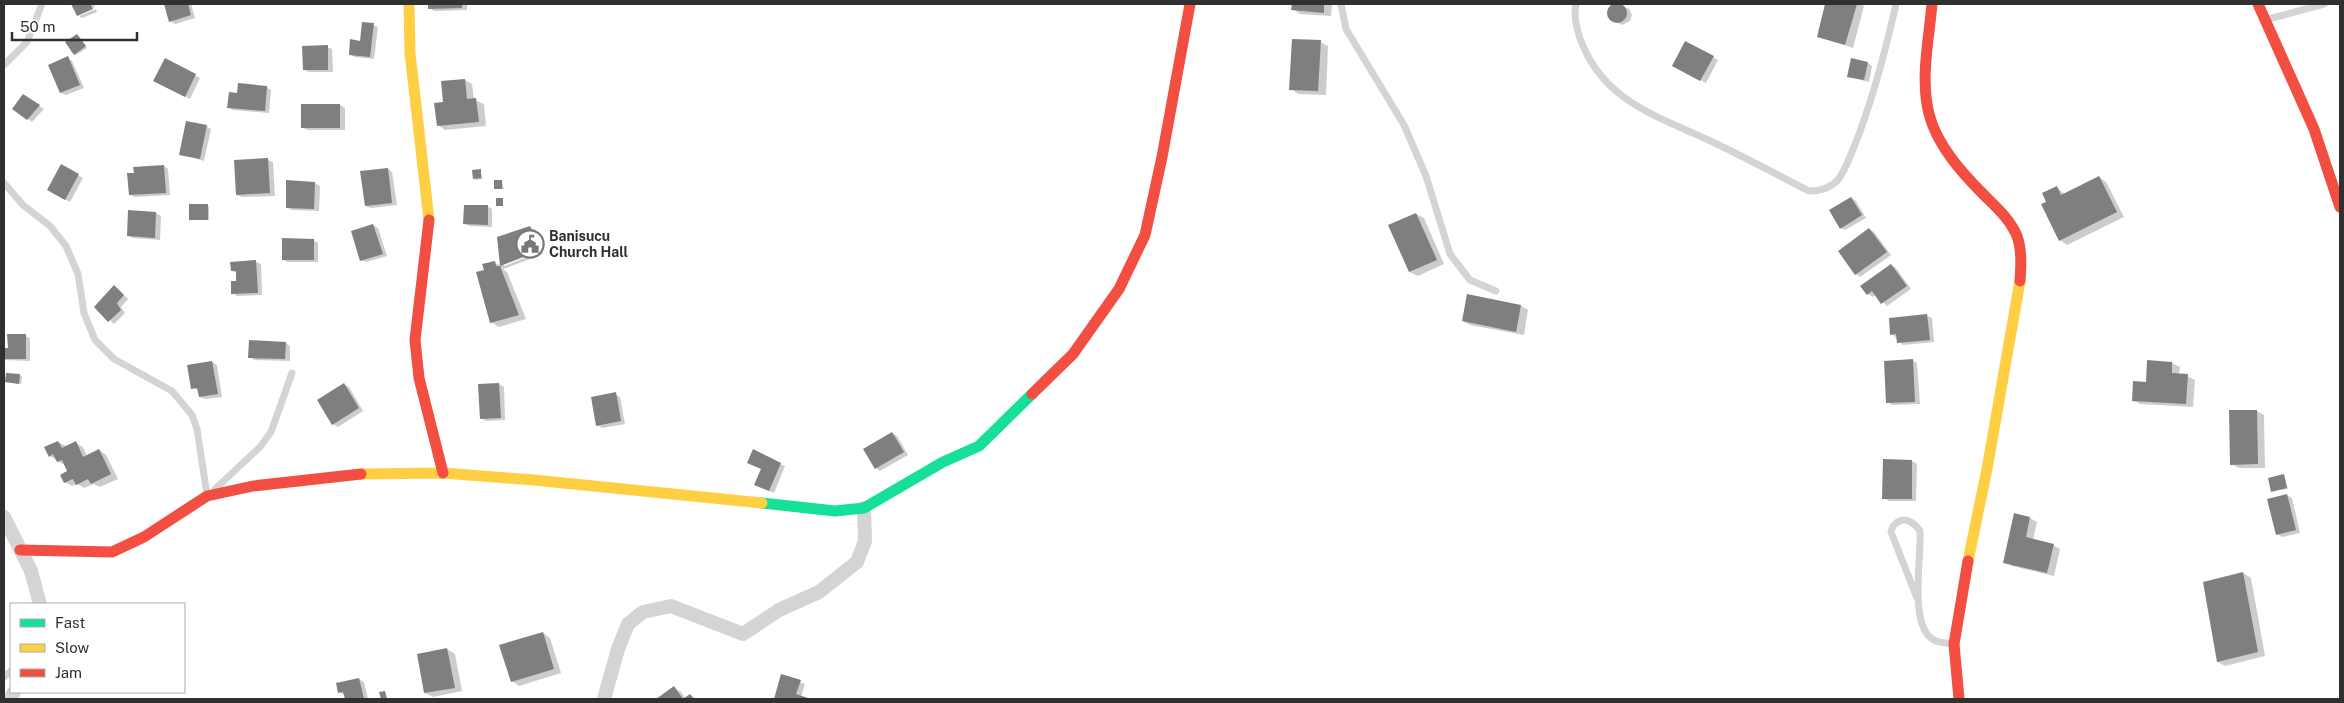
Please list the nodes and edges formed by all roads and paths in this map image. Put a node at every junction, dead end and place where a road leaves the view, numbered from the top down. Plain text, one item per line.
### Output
1 (42, 4) edge
2 (410, 4) edge
3 (1190, 4) edge
4 (1341, 4) edge
5 (1576, 4) edge
6 (1896, 4) edge
7 (1932, 4) edge
8 (2258, 4) edge
9 (2324, 4) edge
10 (2265, 21) junction
11 (4, 65) edge
12 (4, 183) edge
13 (2340, 207) edge
14 (1496, 291) dead end
15 (292, 373) dead end
16 (443, 473) junction
17 (207, 496) junction
18 (864, 508) junction
19 (4, 517) edge
20 (20, 550) junction
21 (1917, 598) junction
22 (40, 603) edge
23 (1954, 644) junction
24 (604, 699) edge
25 (1959, 699) edge

1 - 11 lane
2 - 16 street
3 - 18 street
4 - 14 lane
5 - 6 lane
7 - 23 street
8 - 10 street
9 - 10 lane
10 - 13 street
12 - 17 lane
15 - 17 lane
16 - 17 street
16 - 18 street
17 - 20 street
18 - 24 street
19 - 20 street
20 - 22 street
21 - 21 lane
21 - 23 lane
23 - 25 street

